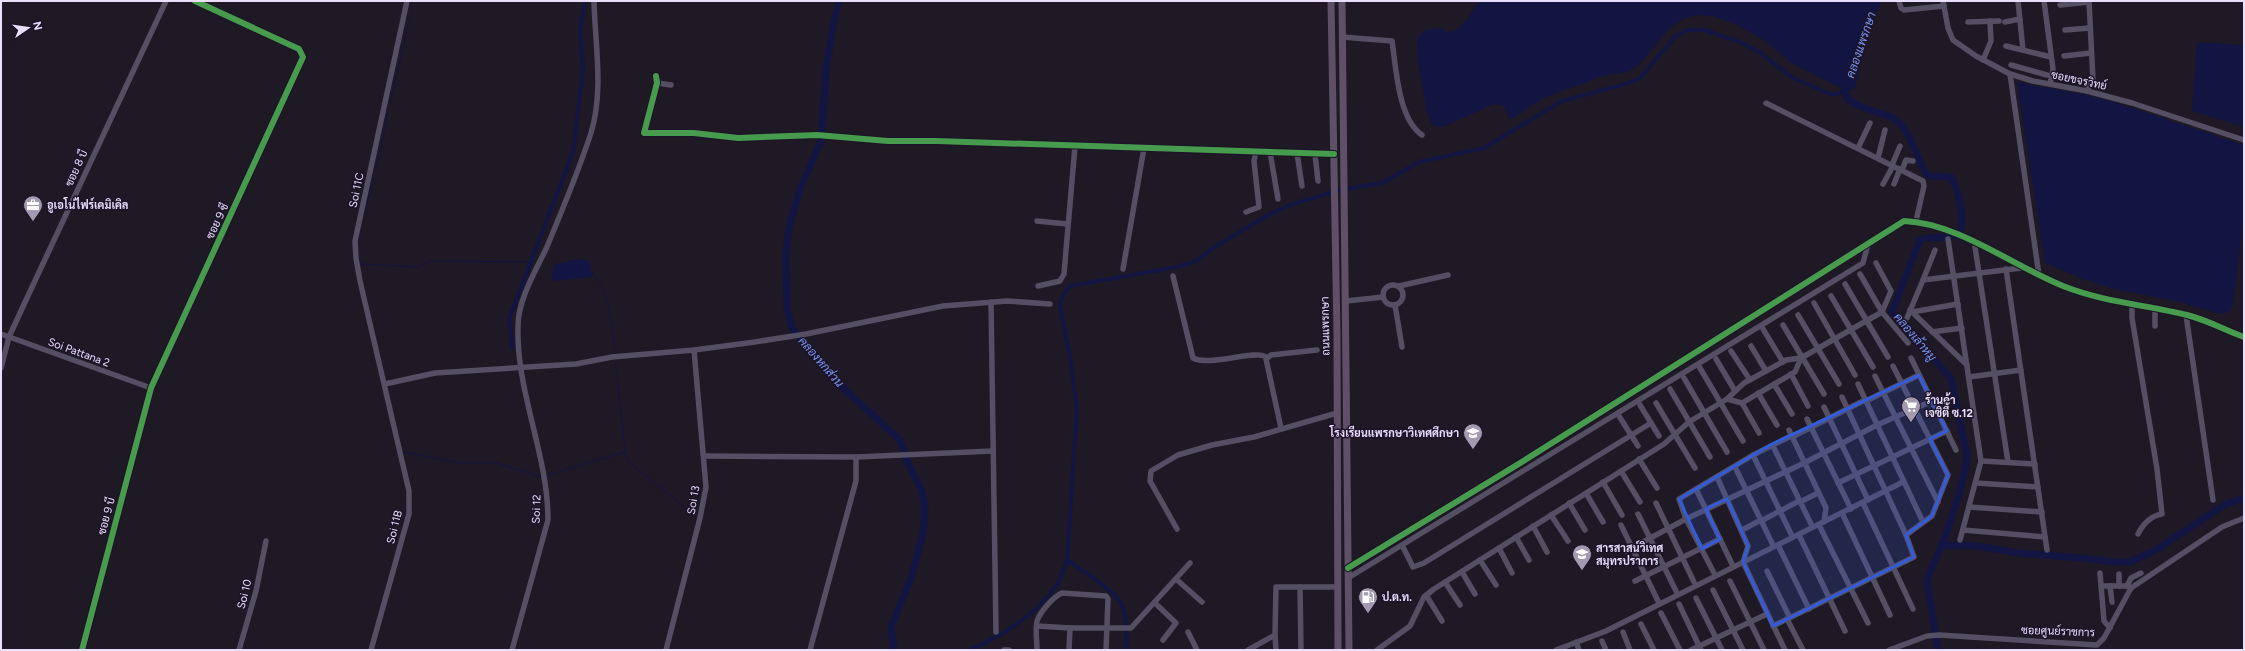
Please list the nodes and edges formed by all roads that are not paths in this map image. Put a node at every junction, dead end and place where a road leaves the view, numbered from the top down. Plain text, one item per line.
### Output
1 (166, 1) edge
2 (195, 1) edge
3 (407, 1) edge
4 (594, 1) edge
5 (1331, 1) edge
6 (1342, 1) edge
7 (1898, 1) edge
8 (2018, 1) edge
9 (2044, 1) edge
10 (2089, 2) edge
11 (1944, 4) edge
12 (2060, 5) dead end
13 (2020, 19) junction
14 (1990, 21) junction
15 (1968, 22) dead end
16 (2090, 28) junction
17 (2065, 30) dead end
18 (1342, 37) junction
19 (2006, 46) dead end
20 (2023, 50) junction
21 (2091, 53) junction
22 (2064, 56) dead end
23 (2051, 59) junction
24 (1983, 60) junction
25 (2011, 65) dead end
26 (2010, 74) junction
27 (2047, 75) junction
28 (656, 76) dead end
29 (657, 83) junction
30 (2048, 83) junction
31 (671, 85) dead end
32 (2089, 92) junction
33 (1766, 103) dead end
34 (1870, 123) dead end
35 (1885, 130) dead end
36 (1422, 135) dead end
37 (2244, 140) edge
38 (1075, 146) junction
39 (1900, 146) dead end
40 (1144, 148) junction
41 (1858, 148) junction
42 (1256, 152) junction
43 (1270, 152) junction
44 (1297, 153) junction
45 (1315, 154) junction
46 (1334, 154) junction
47 (1878, 158) junction
48 (1913, 161) dead end
49 (1892, 165) junction
50 (1901, 170) junction
51 (1318, 181) dead end
52 (1883, 184) dead end
53 (1894, 184) dead end
54 (1302, 186) dead end
55 (1278, 199) dead end
56 (1246, 212) dead end
57 (1916, 221) junction
58 (1037, 222) dead end
59 (1067, 224) junction
60 (1948, 239) dead end
61 (1975, 247) dead end
62 (1935, 250) dead end
63 (1876, 263) dead end
64 (2024, 268) junction
65 (1123, 269) dead end
66 (2006, 269) junction
67 (1980, 272) junction
68 (1860, 274) dead end
69 (1448, 275) dead end
70 (2039, 275) junction
71 (1173, 276) dead end
72 (1954, 276) junction
73 (1923, 280) junction
74 (1845, 284) dead end
75 (1038, 286) dead end
76 (1399, 286) junction
77 (1831, 296) dead end
78 (1383, 297) junction
79 (1346, 301) junction
80 (991, 302) junction
81 (1814, 303) dead end
82 (1050, 304) dead end
83 (1958, 304) junction
84 (2132, 304) junction
85 (1395, 305) junction
86 (2155, 309) junction
87 (1911, 311) junction
88 (1882, 312) junction
89 (1798, 315) dead end
90 (2186, 315) junction
91 (1907, 318) dead end
92 (1867, 320) junction
93 (1783, 325) dead end
94 (2155, 326) dead end
95 (1962, 328) junction
96 (1763, 329) dead end
97 (1851, 330) junction
98 (1932, 332) junction
99 (1, 334) edge
100 (9, 337) junction
101 (2244, 337) edge
102 (1834, 339) junction
103 (1908, 343) dead end
104 (1752, 346) dead end
105 (1402, 347) dead end
106 (1818, 348) junction
107 (694, 350) junction
108 (1317, 350) dead end
109 (1731, 351) dead end
110 (1266, 357) junction
111 (1888, 357) dead end
112 (1801, 358) junction
113 (1911, 358) dead end
114 (1716, 359) dead end
115 (1783, 362) junction
116 (1966, 365) junction
117 (1893, 366) dead end
118 (521, 367) junction
119 (1872, 367) dead end
120 (1, 368) edge
121 (1700, 368) dead end
122 (2021, 370) junction
123 (1766, 371) junction
124 (1995, 373) junction
125 (1791, 374) junction
126 (1919, 375) junction
127 (1855, 376) dead end
128 (1875, 376) dead end
129 (1969, 377) junction
130 (1684, 378) dead end
131 (1750, 380) junction
132 (1901, 383) junction
133 (385, 384) junction
134 (1774, 384) junction
135 (1839, 384) dead end
136 (1858, 384) dead end
137 (151, 388) junction
138 (1670, 389) dead end
139 (1735, 391) junction
140 (1883, 392) junction
141 (1758, 393) junction
142 (1824, 394) dead end
143 (1842, 397) dead end
144 (1727, 399) junction
145 (1865, 400) junction
146 (1932, 401) junction
147 (1656, 402) dead end
148 (1721, 402) junction
149 (1742, 402) junction
150 (1640, 405) dead end
151 (1808, 406) dead end
152 (1824, 407) dead end
153 (1848, 409) junction
154 (1914, 409) junction
155 (1705, 412) junction
156 (1337, 413) junction
157 (1792, 414) dead end
158 (1619, 416) dead end
159 (1895, 416) junction
160 (1829, 418) junction
161 (1807, 419) dead end
162 (1689, 422) junction
163 (1651, 423) junction
164 (1777, 424) dead end
165 (1877, 425) junction
166 (1280, 428) junction
167 (1811, 428) junction
168 (1947, 430) junction
169 (1674, 433) junction
170 (1759, 433) dead end
171 (1631, 434) junction
172 (1791, 434) junction
173 (1859, 435) junction
174 (1659, 436) dead end
175 (1930, 439) junction
176 (1743, 441) dead end
177 (1840, 444) junction
178 (1638, 446) dead end
179 (1773, 446) junction
180 (1910, 448) junction
181 (1956, 450) dead end
182 (994, 451) junction
183 (1727, 452) dead end
184 (1822, 453) junction
185 (1753, 455) junction
186 (705, 456) junction
187 (856, 457) junction
188 (1710, 457) dead end
189 (1892, 457) junction
190 (1639, 459) junction
191 (1981, 461) junction
192 (2008, 462) junction
193 (1804, 463) junction
194 (2035, 464) junction
195 (1874, 465) junction
196 (1735, 467) junction
197 (1695, 468) dead end
198 (1621, 471) junction
199 (1785, 471) junction
200 (1855, 474) junction
201 (1717, 477) junction
202 (1765, 480) junction
203 (1603, 482) junction
204 (1904, 482) junction
205 (1838, 483) junction
206 (1976, 483) junction
207 (2038, 487) junction
208 (1657, 488) dead end
209 (1696, 489) junction
210 (1746, 489) junction
211 (1886, 491) junction
212 (1586, 493) junction
213 (1818, 493) junction
214 (1727, 499) junction
215 (2213, 500) dead end
216 (1640, 502) dead end
217 (1800, 502) junction
218 (1866, 502) junction
219 (1938, 502) junction
220 (1569, 503) junction
221 (1656, 503) dead end
222 (1969, 507) junction
223 (1349, 509) junction
224 (1706, 509) junction
225 (1851, 509) junction
226 (1337, 510) junction
227 (1780, 512) junction
228 (2042, 512) junction
229 (1842, 513) junction
230 (1638, 514) dead end
231 (1551, 515) junction
232 (1622, 515) dead end
233 (2244, 518) edge
234 (1686, 519) junction
235 (1761, 520) junction
236 (1603, 522) dead end
237 (1923, 522) junction
238 (1822, 523) junction
239 (1620, 525) dead end
240 (1533, 526) junction
241 (1812, 526) dead end
242 (1668, 528) junction
243 (1177, 529) dead end
244 (1585, 530) dead end
245 (1742, 530) junction
246 (1963, 530) junction
247 (2138, 534) dead end
248 (1799, 535) junction
249 (1906, 535) junction
250 (1792, 536) dead end
251 (1516, 537) junction
252 (1649, 537) junction
253 (2045, 537) junction
254 (1720, 539) junction
255 (1960, 540) dead end
256 (266, 541) dead end
257 (1568, 541) dead end
258 (1402, 545) junction
259 (1775, 545) junction
260 (1499, 548) junction
261 (1702, 549) junction
262 (1629, 550) junction
263 (2047, 550) dead end
264 (1547, 552) dead end
265 (1683, 559) junction
266 (1480, 560) junction
267 (1529, 560) dead end
268 (1744, 562) junction
269 (1190, 563) dead end
270 (1732, 564) dead end
271 (1664, 567) junction
272 (1348, 568) junction
273 (1894, 568) junction
274 (1767, 571) dead end
275 (1462, 572) junction
276 (1714, 573) dead end
277 (2100, 573) dead end
278 (2141, 573) dead end
279 (1512, 574) dead end
280 (2119, 574) dead end
281 (1645, 576) junction
282 (1348, 578) junction
283 (1872, 578) junction
284 (1176, 579) junction
285 (1635, 581) dead end
286 (1730, 581) dead end
287 (1445, 582) junction
288 (1694, 582) dead end
289 (1496, 585) dead end
290 (2101, 586) junction
291 (2110, 586) junction
292 (2119, 586) junction
293 (1300, 587) junction
294 (1337, 587) junction
295 (2129, 587) junction
296 (1851, 588) junction
297 (1713, 590) dead end
298 (1676, 591) dead end
299 (1475, 594) dead end
300 (1426, 595) junction
301 (1696, 598) dead end
302 (1830, 599) junction
303 (1658, 601) dead end
304 (1202, 602) dead end
305 (2112, 602) dead end
306 (1155, 603) junction
307 (1679, 604) dead end
308 (1460, 605) dead end
309 (1809, 609) junction
310 (1913, 609) dead end
311 (1661, 613) dead end
312 (1767, 614) junction
313 (1890, 615) dead end
314 (1789, 618) junction
315 (1442, 621) dead end
316 (1750, 622) junction
317 (1868, 623) dead end
318 (1641, 624) dead end
319 (1037, 626) junction
320 (1773, 626) junction
321 (1070, 628) junction
322 (2110, 628) junction
323 (1108, 629) junction
324 (1733, 630) junction
325 (1845, 631) dead end
326 (996, 632) dead end
327 (1188, 632) dead end
328 (1623, 632) dead end
329 (1275, 635) junction
330 (1716, 638) junction
331 (1163, 640) dead end
332 (1602, 641) dead end
333 (1576, 642) junction
334 (1700, 648) edge
335 (82, 650) edge
336 (239, 650) edge
337 (371, 650) edge
338 (512, 650) edge
339 (666, 650) edge
340 (810, 650) edge
341 (1004, 650) edge
342 (1009, 650) edge
343 (1037, 650) edge
344 (1069, 650) edge
345 (1106, 650) edge
346 (1197, 650) edge
347 (1248, 650) edge
348 (1276, 650) edge
349 (1301, 650) edge
350 (1338, 650) edge
351 (1350, 650) edge
352 (1377, 650) edge
353 (1556, 650) edge
354 (1579, 650) edge
355 (1606, 650) edge
356 (1630, 650) edge
357 (1654, 650) edge
358 (1680, 650) edge
359 (1691, 650) edge
360 (1722, 650) edge
361 (1742, 650) edge
362 (1764, 650) edge
363 (1785, 650) edge
364 (1803, 650) edge
365 (1889, 650) edge

1 - 100 street, ซอย 8 บี
2 - 137 street, ซอย 9 ซี
3 - 133 street, Soi 11C
4 - 118 street, Soi 12
5 - 46 main road, ถนนแพรกษา
6 - 18 main road, ถนนแพรกษา
7 - 11 street
8 - 13 street
9 - 23 street
10 - 12 street
10 - 16 street
11 - 24 street, ซอยขจรวิทย์
13 - 14 street
13 - 20 street
14 - 15 street
14 - 24 street
16 - 17 street
16 - 21 street
18 - 36 street
18 - 79 main road, ถนนแพรกษา
19 - 20 street
20 - 23 street
21 - 22 street
21 - 32 street
23 - 27 street
23 - 30 street
24 - 26 street, ซอยขจรวิทย์
25 - 27 street
26 - 30 street, ซอยขจรวิทย์
26 - 70 street
27 - 30 street
28 - 29 street
29 - 31 street
29 - 38 street
30 - 32 street, ซอยขจรวิทย์
32 - 37 street, ซอยขจรวิทย์
33 - 41 street
34 - 41 street
35 - 47 street
38 - 40 street
38 - 59 street
39 - 49 street
40 - 42 street
40 - 65 street
41 - 47 street
42 - 43 street
42 - 56 street
43 - 44 street
43 - 55 street
44 - 45 street
44 - 54 street
45 - 46 street
45 - 51 street
46 - 156 main road, ถนนแพรกษา
47 - 49 street
48 - 50 street
49 - 50 street
49 - 52 street
50 - 53 street
50 - 57 street
57 - 64 street
57 - 258 street
57 - 272 street
58 - 59 street
59 - 75 street
60 - 72 street
61 - 67 street
62 - 73 street
63 - 88 street
64 - 66 street
64 - 70 street
66 - 67 street
66 - 122 street
67 - 72 street
67 - 124 street
68 - 88 street
69 - 76 street
70 - 84 street
71 - 110 street
72 - 73 street
72 - 83 street
73 - 87 street
74 - 92 street
76 - 78 street
76 - 85 street
77 - 97 street
78 - 79 street
78 - 85 street
79 - 223 main road, ถนนแพรกษา
80 - 82 street
80 - 107 street
80 - 182 street
81 - 102 street
83 - 87 street
83 - 95 street
84 - 86 street
84 - 247 street
85 - 105 street
86 - 90 street
86 - 94 street
87 - 91 street
87 - 98 street
88 - 92 street
88 - 103 street
89 - 106 street
90 - 101 street
90 - 215 street
92 - 97 street
92 - 111 street
93 - 112 street
95 - 98 street
95 - 116 street
96 - 115 street
97 - 102 street
97 - 119 street
98 - 116 street
99 - 100 street, Soi Pattana 2
100 - 120 street, ซอย 8 บี
100 - 137 street, Soi Pattana 2
102 - 106 street
102 - 127 street
104 - 123 street
106 - 112 street
106 - 135 street
107 - 118 street
107 - 186 street, Soi 13
108 - 110 street
109 - 131 street
110 - 166 street
112 - 115 street
112 - 125 street
112 - 142 street
113 - 126 street
114 - 139 street
115 - 123 street
116 - 129 street
117 - 132 street
118 - 133 street
118 - 338 street, Soi 12
121 - 148 street
122 - 124 street
122 - 194 street
123 - 131 street
124 - 129 street
124 - 192 street
125 - 134 street
125 - 151 street
126 - 132 street
126 - 146 street
128 - 140 street
129 - 191 street
130 - 155 street
131 - 139 street
132 - 140 street
132 - 154 street
133 - 337 street, Soi 11B
134 - 141 street
134 - 157 street
136 - 145 street
137 - 335 street, ซอย 9 บี
138 - 162 street
139 - 144 street
140 - 145 street
140 - 159 street
141 - 149 street
141 - 164 street
143 - 153 street
144 - 148 street
144 - 149 street
145 - 153 street
145 - 165 street
146 - 154 street
146 - 168 street
147 - 169 street
148 - 155 street
148 - 176 street
149 - 170 street
150 - 163 street
152 - 160 street
153 - 160 street
153 - 173 street
154 - 159 street
154 - 175 street
155 - 162 street
155 - 183 street
156 - 166 street
156 - 226 main road, ถนนแพรกษา
158 - 171 street
159 - 165 street
159 - 180 street
160 - 167 street
160 - 177 street
161 - 167 street
162 - 169 street
162 - 188 street
163 - 171 street
163 - 174 street
165 - 173 street
165 - 189 street
166 - 243 street
167 - 172 street
167 - 184 street
168 - 175 street
168 - 181 street
169 - 190 street
169 - 197 street
171 - 178 street
171 - 258 street
172 - 179 street
172 - 193 street
173 - 177 street
173 - 195 street
175 - 180 street
175 - 219 street
177 - 184 street
177 - 200 street
179 - 185 street
179 - 199 street
180 - 189 street
180 - 219 street
182 - 187 street
182 - 326 street
184 - 193 street
184 - 205 street
185 - 196 street
185 - 202 street
186 - 187 street
186 - 339 street, Soi 13
187 - 340 street
189 - 195 street
189 - 204 street
190 - 198 street
190 - 208 street
191 - 192 street
191 - 206 street
192 - 194 street
193 - 199 street
193 - 213 street
194 - 207 street
195 - 200 street
195 - 211 street
196 - 201 street
196 - 210 street
198 - 203 street
198 - 216 street
199 - 202 street
199 - 217 street
200 - 205 street
200 - 218 street
201 - 209 street
201 - 214 street
202 - 210 street
202 - 227 street
203 - 212 street
203 - 232 street
204 - 211 street
204 - 237 street
205 - 225 street
206 - 207 street
206 - 222 street
207 - 228 street
209 - 224 street
209 - 234 street
210 - 214 street
210 - 235 street
211 - 218 street
211 - 249 street
212 - 220 street
212 - 236 street
213 - 217 street
213 - 238 street
214 - 224 street
214 - 245 street
217 - 227 street
217 - 241 street
218 - 225 street
218 - 273 street
219 - 237 street
220 - 231 street
220 - 244 street
221 - 242 street
222 - 228 street
222 - 246 street
223 - 226 main road
223 - 272 main road, ถนนแพรกษา
224 - 234 street
224 - 254 street
225 - 229 street
226 - 294 main road, ถนนแพรกษา
227 - 235 street
227 - 250 street
228 - 253 street
229 - 238 street
229 - 283 street
230 - 252 street
231 - 240 street
231 - 257 street
233 - 295 street, ซอยศูนย์ราชการ
234 - 242 street
234 - 261 street
235 - 245 street
235 - 259 street
237 - 249 street
238 - 248 street
238 - 296 street
239 - 262 street
240 - 251 street
240 - 264 street
242 - 252 street
242 - 265 street
245 - 268 street
246 - 253 street
246 - 255 street
248 - 259 street
248 - 302 street
249 - 273 street
251 - 260 street
251 - 267 street
252 - 262 street
252 - 271 street
253 - 263 street
254 - 261 street
254 - 270 street
256 - 336 street, Soi 10
258 - 282 street
259 - 268 street
259 - 309 street
260 - 266 street
260 - 279 street
261 - 265 street
261 - 276 street
262 - 281 street
265 - 271 street
265 - 288 street
266 - 275 street
266 - 289 street
268 - 312 street
268 - 333 street
269 - 284 street
271 - 281 street
271 - 298 street
272 - 282 main road, ถนนแพรกษา
273 - 283 street
273 - 310 street
274 - 314 street
275 - 287 street
275 - 299 street
277 - 290 street
278 - 295 street
280 - 292 street
281 - 285 street
281 - 303 street
282 - 351 main road, ถนนแพรกษา
283 - 296 street
283 - 313 street
284 - 304 street
284 - 306 street
286 - 316 street
287 - 300 street
287 - 308 street
290 - 291 street
290 - 322 street
291 - 292 street
291 - 305 street
292 - 295 street
293 - 294 street
293 - 329 street
293 - 349 street
294 - 350 main road, ถนนแพรกษา
295 - 322 street, ซอยศูนย์ราชการ
296 - 302 street
296 - 317 street
297 - 324 street
300 - 315 street
300 - 352 street
301 - 330 street
302 - 309 street
302 - 325 street
306 - 323 street
306 - 331 street
307 - 334 street
309 - 314 street
311 - 358 street
312 - 316 street
312 - 320 street
314 - 320 street
314 - 364 street
316 - 324 street
316 - 362 street
318 - 357 street
319 - 321 street
319 - 323 street
319 - 343 street
320 - 363 street
321 - 323 street
321 - 344 street
322 - 365 street, ซอยศูนย์ราชการ
323 - 345 street
324 - 330 street
324 - 361 street
327 - 346 street
328 - 356 street
329 - 347 street
329 - 348 street
330 - 334 street
330 - 360 street
332 - 355 street
333 - 353 street
333 - 354 street
334 - 359 street
341 - 342 street

